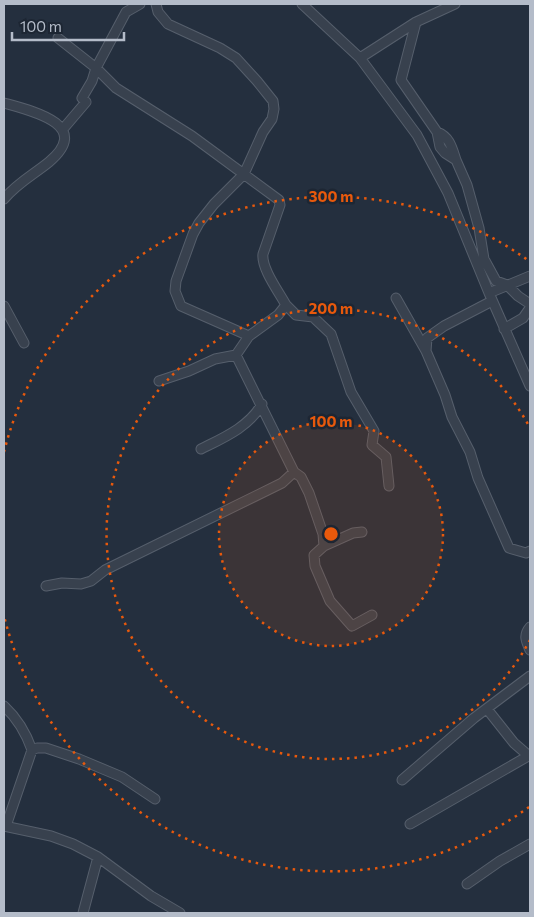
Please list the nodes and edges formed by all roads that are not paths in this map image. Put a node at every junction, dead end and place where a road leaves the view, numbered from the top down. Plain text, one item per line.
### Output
1 (140, 4) edge
2 (156, 4) edge
3 (302, 4) edge
4 (456, 4) edge
5 (416, 22) junction
6 (58, 38) dead end
7 (360, 58) junction
8 (96, 68) junction
9 (4, 103) edge
10 (63, 129) junction
11 (244, 174) junction
12 (4, 198) edge
13 (479, 259) junction
14 (530, 276) edge
15 (507, 285) junction
16 (491, 297) junction
17 (396, 298) dead end
18 (530, 304) edge
19 (286, 305) junction
20 (4, 306) edge
21 (530, 308) edge
22 (504, 328) junction
23 (249, 336) junction
24 (24, 342) dead end
25 (426, 351) junction
26 (236, 355) junction
27 (159, 381) dead end
28 (530, 386) edge
29 (262, 404) junction
30 (256, 413) junction
31 (266, 414) junction
32 (201, 449) dead end
33 (294, 472) junction
34 (389, 486) dead end
35 (362, 532) dead end
36 (324, 546) junction
37 (530, 551) edge
38 (46, 586) dead end
39 (372, 615) dead end
40 (530, 627) edge
41 (530, 650) edge
42 (530, 676) edge
43 (4, 706) edge
44 (487, 709) junction
45 (32, 750) junction
46 (530, 755) edge
47 (402, 780) dead end
48 (155, 799) dead end
49 (410, 824) dead end
50 (5, 826) edge
51 (530, 844) edge
52 (98, 857) junction
53 (467, 884) dead end
54 (83, 913) edge
55 (180, 913) edge

1 - 8 street
2 - 11 street
3 - 7 street
4 - 5 street
5 - 7 street
5 - 13 street
6 - 8 street
7 - 13 street
8 - 10 street
8 - 11 street
9 - 10 street
10 - 12 street
11 - 19 street
11 - 23 street
13 - 15 street
13 - 16 street
14 - 15 street
15 - 16 street
15 - 18 street
16 - 22 street
16 - 25 street
17 - 25 street
19 - 23 street
19 - 34 street
20 - 24 street
21 - 22 street
22 - 28 street
23 - 26 street
25 - 37 street
26 - 27 street
26 - 29 street
29 - 30 street
29 - 31 street
30 - 31 street
30 - 32 street
31 - 33 street
33 - 36 street
33 - 38 street
35 - 36 street
36 - 39 street
40 - 41 street
42 - 44 street
43 - 45 street
44 - 46 street
44 - 47 street
45 - 48 street
45 - 50 street
46 - 49 street
50 - 52 street
51 - 53 street
52 - 54 street
52 - 55 street

